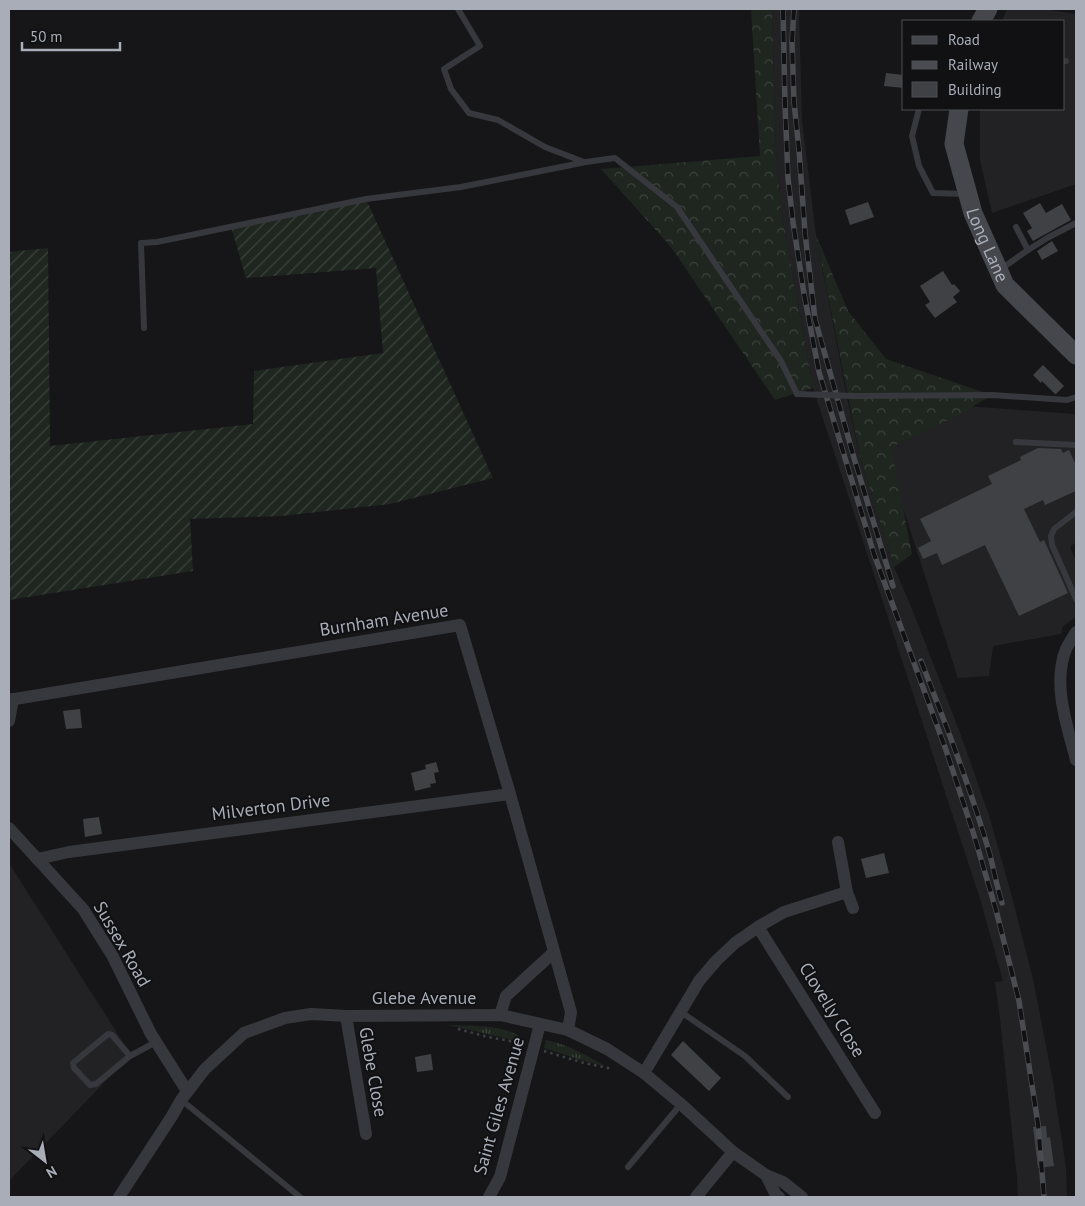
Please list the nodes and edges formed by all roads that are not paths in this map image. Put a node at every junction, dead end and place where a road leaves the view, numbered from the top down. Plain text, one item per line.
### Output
1 (458, 9) edge
2 (988, 9) edge
3 (982, 20) edge
4 (920, 110) edge
5 (959, 110) edge
6 (586, 162) junction
7 (968, 194) junction
8 (1076, 223) edge
9 (1016, 227) dead end
10 (1028, 250) junction
11 (999, 271) junction
12 (144, 328) dead end
13 (1076, 355) edge
14 (1076, 397) edge
15 (1016, 442) dead end
16 (1076, 445) edge
17 (1076, 512) edge
18 (1076, 599) edge
19 (1076, 632) edge
20 (11, 700) edge
21 (9, 721) edge
22 (1076, 760) edge
23 (510, 794) junction
24 (9, 828) edge
25 (838, 842) dead end
26 (37, 859) junction
27 (847, 892) junction
28 (852, 908) dead end
29 (758, 927) junction
30 (554, 952) junction
31 (681, 1012) junction
32 (500, 1015) junction
33 (346, 1016) junction
34 (540, 1024) junction
35 (568, 1030) junction
36 (156, 1042) junction
37 (130, 1056) junction
38 (644, 1073) junction
39 (184, 1096) junction
40 (788, 1097) dead end
41 (681, 1104) junction
42 (875, 1113) dead end
43 (366, 1134) dead end
44 (733, 1152) junction
45 (628, 1167) dead end
46 (766, 1175) junction
47 (119, 1197) edge
48 (300, 1197) edge
49 (489, 1197) edge
50 (696, 1197) edge
51 (779, 1197) edge
52 (802, 1197) edge

1 - 6 lane
2 - 3 main road
4 - 7 lane
5 - 7 main road, Long Lane
6 - 12 lane
6 - 14 lane, bridge
7 - 11 main road, Long Lane
8 - 10 lane
9 - 10 lane
10 - 11 lane
11 - 13 main road, Long Lane
15 - 16 lane
17 - 18 lane
19 - 22 street
20 - 21 street
20 - 23 street, Burnham Avenue
23 - 26 street, Milverton Drive
23 - 30 street, Burnham Avenue
24 - 26 street, Sussex Road
25 - 27 street
26 - 36 street, Sussex Road
27 - 28 street
27 - 29 street
29 - 31 street
29 - 42 street, Clovelly Close
30 - 32 street
30 - 35 street, Burnham Avenue
31 - 38 street
31 - 40 lane
32 - 33 street, Glebe Avenue
32 - 34 street, Glebe Avenue
33 - 39 street, Glebe Avenue
33 - 43 street, Glebe Close
34 - 35 street, Glebe Avenue
34 - 49 street, Saint Giles Avenue
35 - 38 street, Glebe Avenue
36 - 37 lane
36 - 39 street, Sussex Road
37 - 37 lane
38 - 41 street, Glebe Avenue
39 - 47 street, Glebe Avenue
39 - 48 lane
41 - 44 street, Glebe Avenue
41 - 45 lane
44 - 46 street, Glebe Avenue
44 - 50 street
46 - 51 street, Glebe Avenue
46 - 52 street, Glebe Avenue

